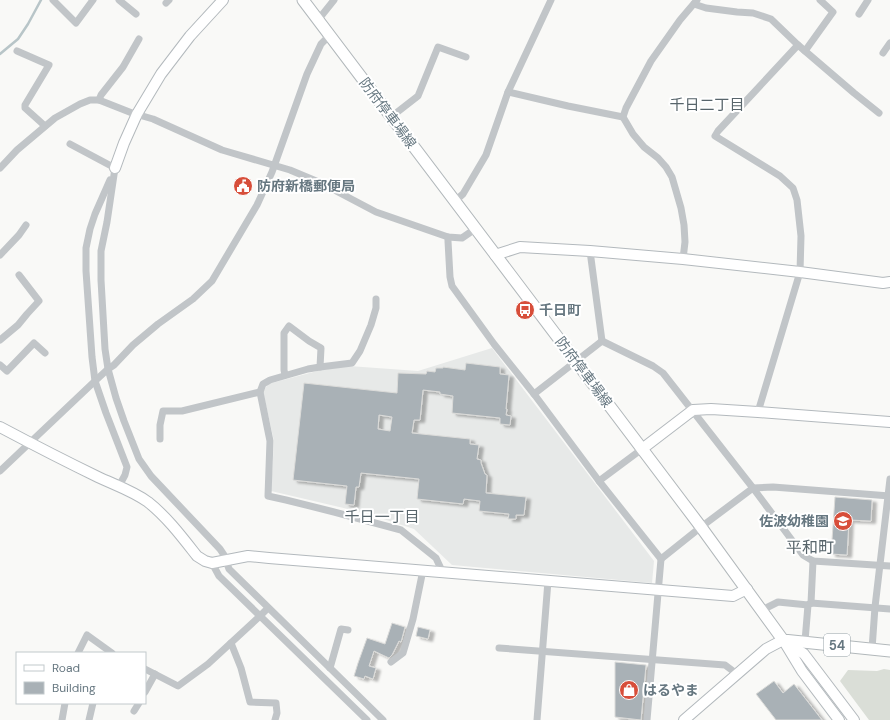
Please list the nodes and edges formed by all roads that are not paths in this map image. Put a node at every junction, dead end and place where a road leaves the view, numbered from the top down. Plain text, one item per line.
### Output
1 (53, 0) edge
2 (93, 0) edge
3 (119, 0) edge
4 (223, 0) edge
5 (303, 0) edge
6 (334, 0) edge
7 (551, 0) edge
8 (820, 0) edge
9 (868, 0) edge
10 (696, 2) edge
11 (136, 14) dead end
12 (859, 14) dead end
13 (318, 20) junction
14 (330, 35) junction
15 (138, 38) dead end
16 (890, 43) edge
17 (798, 46) junction
18 (17, 51) dead end
19 (805, 51) junction
20 (883, 53) dead end
21 (466, 57) dead end
22 (508, 92) junction
23 (99, 100) junction
24 (879, 113) dead end
25 (137, 114) junction
26 (391, 117) junction
27 (623, 117) junction
28 (45, 126) junction
29 (70, 144) dead end
30 (274, 165) junction
31 (0, 168) edge
32 (115, 168) junction
33 (455, 201) junction
34 (26, 224) dead end
35 (475, 228) junction
36 (448, 237) junction
37 (590, 251) junction
38 (0, 255) edge
39 (496, 255) junction
40 (683, 258) junction
41 (800, 272) junction
42 (19, 275) dead end
43 (890, 282) edge
44 (376, 299) dead end
45 (0, 340) edge
46 (602, 341) junction
47 (44, 353) dead end
48 (576, 361) junction
49 (0, 366) edge
50 (320, 367) junction
51 (108, 369) junction
52 (285, 376) junction
53 (95, 381) junction
54 (260, 392) junction
55 (534, 394) junction
56 (693, 410) junction
57 (758, 412) junction
58 (890, 422) edge
59 (0, 427) edge
60 (160, 439) dead end
61 (29, 443) junction
62 (642, 449) junction
63 (0, 471) edge
64 (890, 479) edge
65 (599, 481) junction
66 (119, 486) junction
67 (753, 488) junction
68 (889, 496) edge
69 (701, 527) junction
70 (661, 559) junction
71 (225, 561) junction
72 (813, 561) junction
73 (212, 563) junction
74 (880, 566) junction
75 (890, 566) edge
76 (424, 570) junction
77 (442, 571) junction
78 (548, 581) junction
79 (659, 589) junction
80 (747, 589) junction
81 (810, 604) junction
82 (875, 607) junction
83 (268, 608) junction
84 (890, 609) edge
85 (762, 610) junction
86 (260, 616) junction
87 (348, 630) dead end
88 (783, 640) junction
89 (805, 641) junction
90 (231, 643) junction
91 (499, 648) dead end
92 (872, 650) junction
93 (890, 651) edge
94 (78, 652) edge
95 (111, 652) edge
96 (542, 652) junction
97 (652, 659) junction
98 (391, 662) dead end
99 (330, 668) junction
100 (146, 670) edge
101 (155, 674) junction
102 (737, 674) junction
103 (146, 690) edge
104 (65, 704) edge
105 (93, 704) edge
106 (138, 704) edge
107 (134, 711) dead end
108 (359, 717) edge
109 (62, 720) edge
110 (88, 720) edge
111 (275, 720) edge
112 (368, 720) edge
113 (383, 720) edge
114 (537, 720) edge
115 (647, 720) edge
116 (684, 720) edge
117 (839, 720) edge
118 (854, 720) edge

1 - 2 street
3 - 11 street
4 - 25 street
5 - 13 main road, 防府停車場線
6 - 13 street
7 - 22 street
8 - 19 street
9 - 12 street
10 - 17 street
10 - 27 street
13 - 14 main road, 防府停車場線
14 - 26 main road, 防府停車場線
14 - 30 street
15 - 23 street
16 - 20 street
17 - 19 street
17 - 41 street
18 - 28 street
19 - 24 street
21 - 26 street
22 - 27 street
22 - 33 street
23 - 25 street
23 - 28 street
25 - 30 street
25 - 32 street
26 - 33 main road, 防府停車場線
27 - 40 street
28 - 31 street
29 - 32 street
30 - 36 street
30 - 51 street
32 - 51 street
32 - 53 street
33 - 35 main road, 防府停車場線
34 - 38 street
35 - 36 street
35 - 39 main road, 防府停車場線
36 - 55 street
37 - 39 street
37 - 40 street
37 - 46 street
39 - 48 main road, 防府停車場線
40 - 41 street
41 - 43 street
41 - 57 street
42 - 45 street
44 - 50 street
46 - 48 street
46 - 56 street
47 - 49 street
48 - 55 street
48 - 62 main road, 防府停車場線
50 - 52 street
50 - 52 street
51 - 53 street
51 - 71 street
52 - 54 street
53 - 61 street
53 - 66 street
54 - 60 street
54 - 77 street
55 - 65 street
56 - 57 street
56 - 62 street
56 - 67 street
57 - 58 street
59 - 61 street
61 - 63 street
61 - 66 street
62 - 65 street
62 - 69 main road, 防府停車場線
64 - 68 street
65 - 70 street
66 - 73 street
67 - 68 street
67 - 69 street
67 - 72 street
68 - 74 street
69 - 70 street
69 - 80 main road, 防府停車場線
70 - 79 street
71 - 73 street
71 - 76 street
71 - 83 street
72 - 74 street
72 - 81 street
73 - 86 street
74 - 75 street
74 - 82 street
76 - 77 street
76 - 98 street
77 - 78 street
78 - 79 street
78 - 96 street
79 - 80 street
79 - 97 street
80 - 85 main road, 防府停車場線
81 - 82 street
81 - 85 street
81 - 89 street
82 - 84 street
82 - 92 street
83 - 86 street
83 - 99 street
85 - 88 main road, 防府停車場線
86 - 90 street
86 - 108 street
87 - 99 street
88 - 89 main road, 54
88 - 102 street
88 - 117 street
88 - 118 street
89 - 92 main road, 54
90 - 101 street
90 - 111 street
91 - 96 street
92 - 93 main road, 54
94 - 95 street
96 - 97 street
96 - 114 street
97 - 102 street
97 - 115 street
99 - 113 street
100 - 101 street
101 - 103 street
102 - 116 street
104 - 109 street
105 - 110 street
106 - 107 street
108 - 112 street

